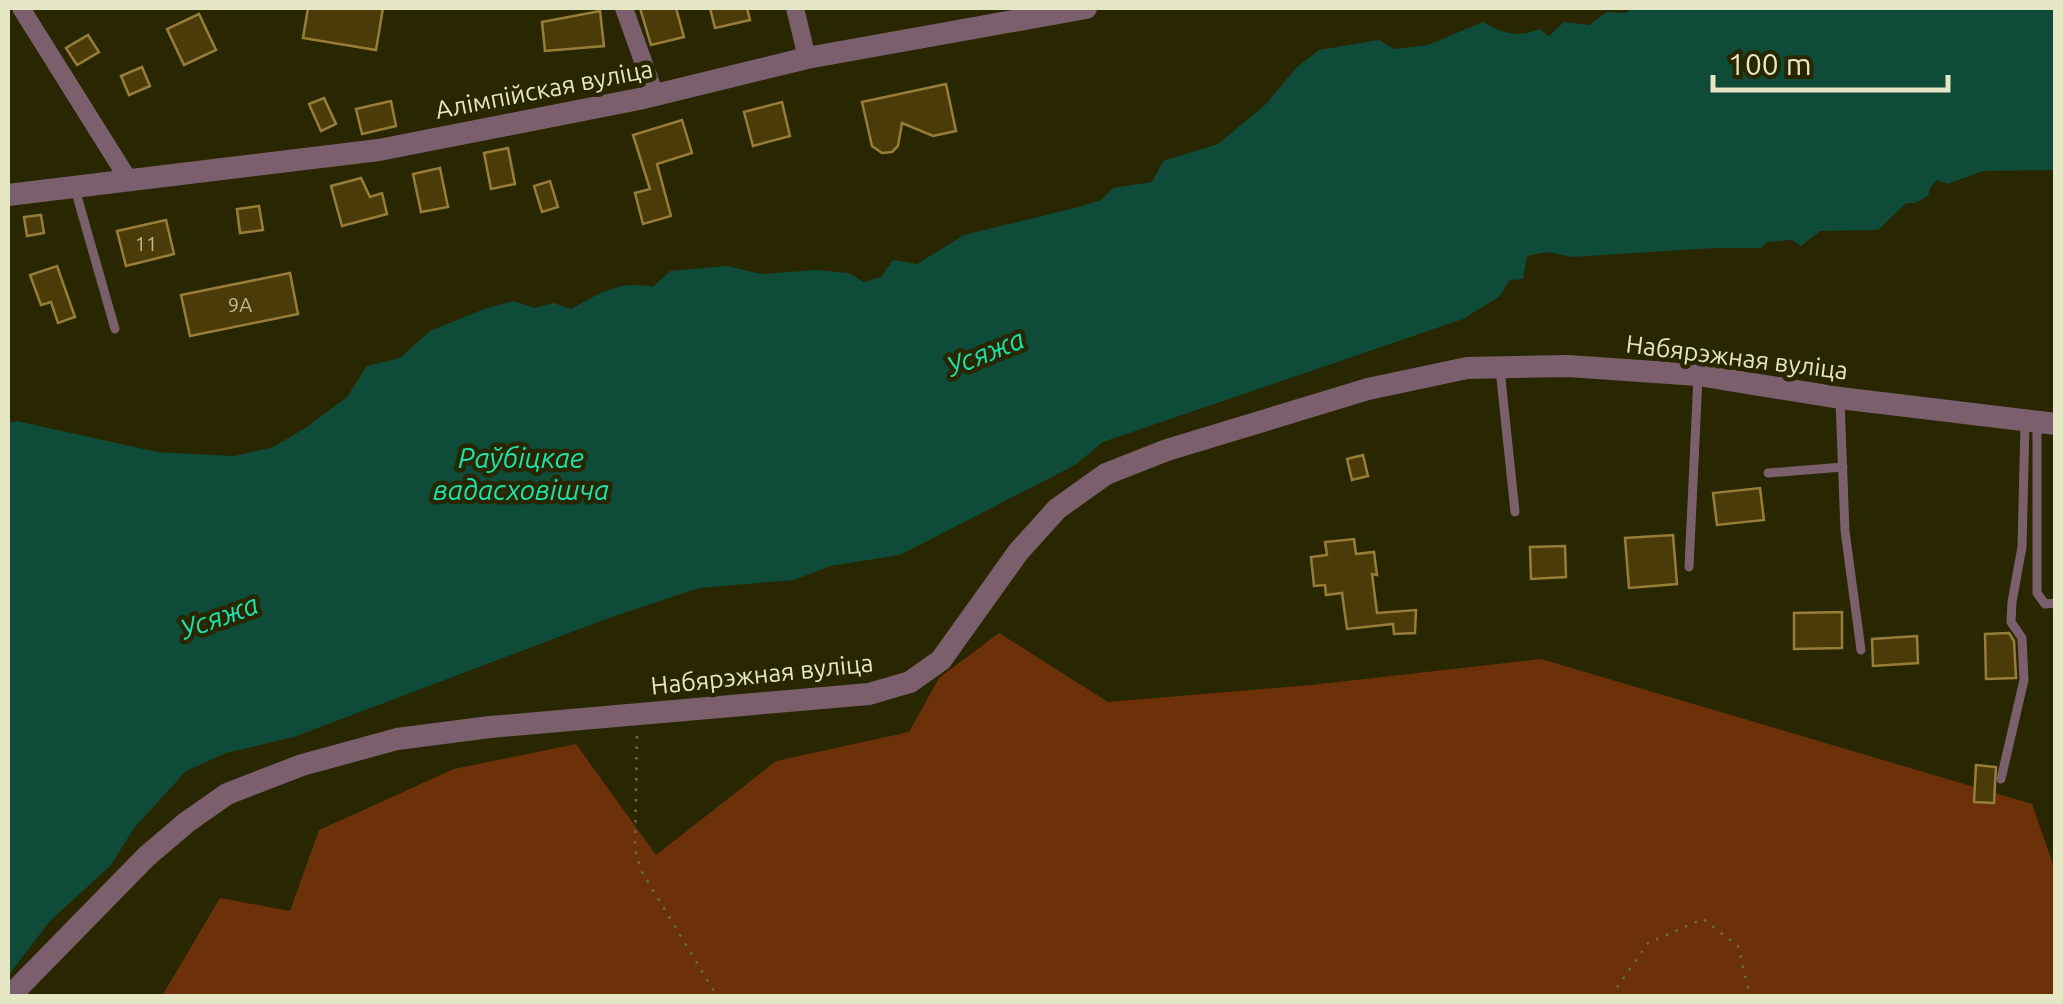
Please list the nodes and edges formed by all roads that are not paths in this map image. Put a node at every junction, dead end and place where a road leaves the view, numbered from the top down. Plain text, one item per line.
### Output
1 (20, 8) edge
2 (624, 8) edge
3 (795, 8) edge
4 (1086, 8) edge
5 (807, 58) junction
6 (655, 95) junction
7 (130, 182) junction
8 (75, 189) junction
9 (8, 195) edge
10 (115, 329) dead end
11 (1500, 366) junction
12 (1698, 375) junction
13 (1840, 398) junction
14 (2039, 423) edge
15 (1843, 467) junction
16 (1768, 472) dead end
17 (1514, 512) dead end
18 (1690, 568) dead end
19 (2056, 603) edge
20 (1861, 650) dead end
21 (2001, 779) dead end
22 (10, 996) edge

1 - 7 street
2 - 6 street
3 - 5 street
4 - 5 street, Алімпійская вуліца
5 - 6 street, Алімпійская вуліца
6 - 7 street, Алімпійская вуліца
7 - 8 street, Алімпійская вуліца
8 - 9 street, Алімпійская вуліца
8 - 10 lane
11 - 12 street, Набярэжная вуліца
11 - 17 lane
11 - 22 street, Набярэжная вуліца
12 - 13 street, Набярэжная вуліца
12 - 18 lane
13 - 14 street, Набярэжная вуліца
13 - 15 lane
14 - 19 lane
14 - 21 lane
15 - 16 lane
15 - 20 lane

